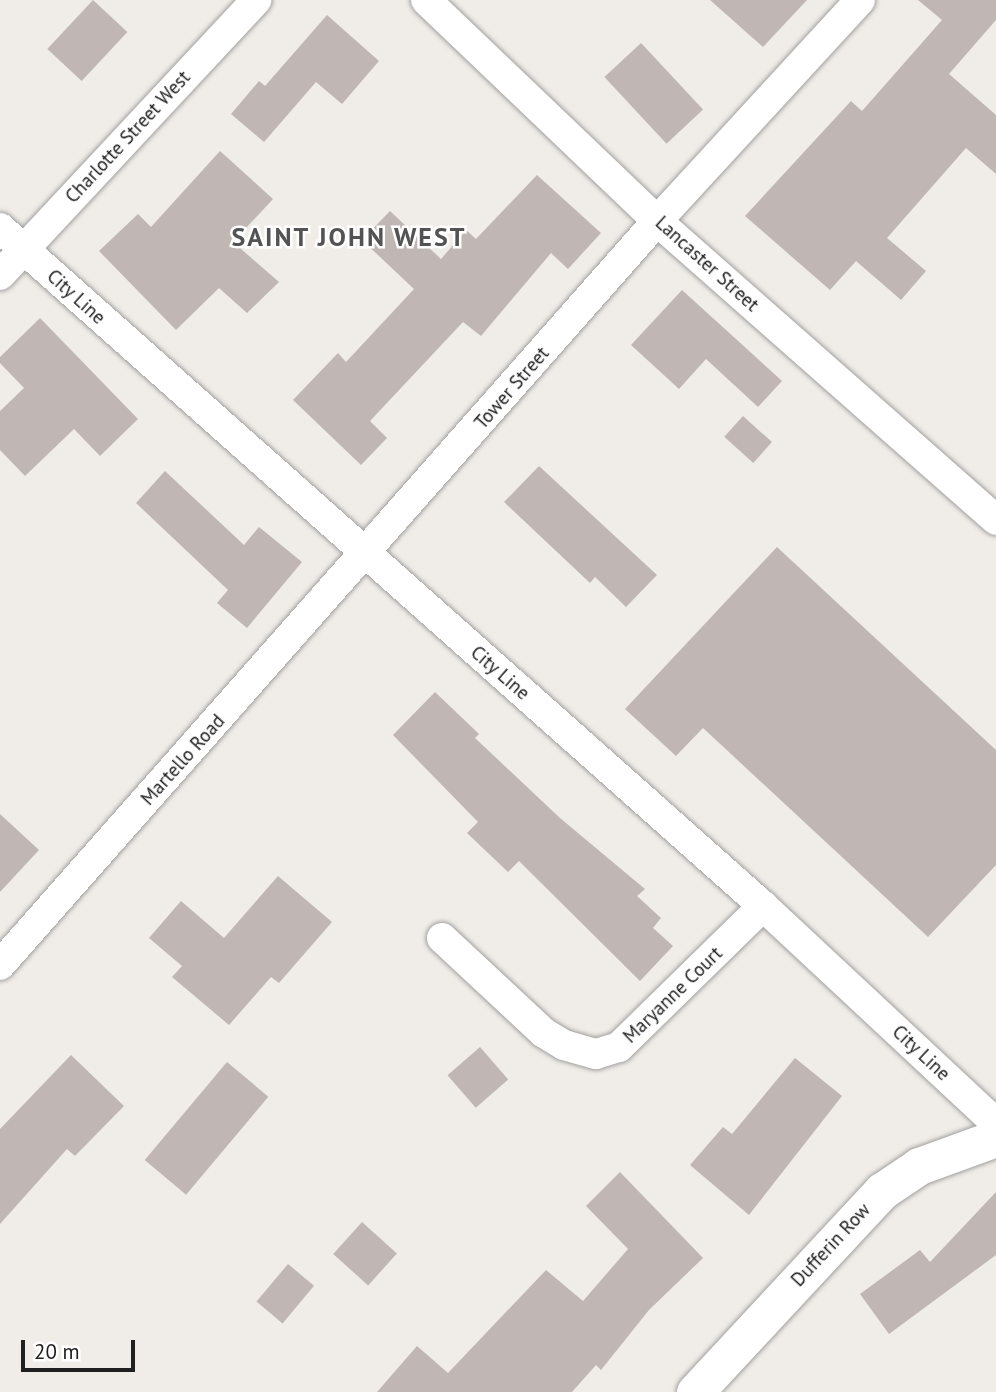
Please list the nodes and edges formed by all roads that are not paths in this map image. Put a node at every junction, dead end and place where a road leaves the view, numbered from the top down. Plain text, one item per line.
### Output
1 (256, 0) edge
2 (426, 0) edge
3 (860, 0) edge
4 (657, 220) junction
5 (0, 228) edge
6 (23, 249) junction
7 (0, 275) edge
8 (996, 520) edge
9 (366, 555) junction
10 (763, 906) junction
11 (442, 938) dead end
12 (0, 965) edge
13 (996, 1123) edge
14 (996, 1138) edge
15 (695, 1392) edge

1 - 6 street, Charlotte Street West
2 - 4 street, Lancaster Street
3 - 4 street, Tower Street
4 - 8 street, Lancaster Street
4 - 9 street, Tower Street
5 - 6 street, City Line
6 - 7 street, Charlotte Street West
6 - 9 street, City Line
9 - 10 street, City Line
9 - 12 street, Martello Road
10 - 11 street, Maryanne Court
10 - 13 street, City Line
14 - 15 street, Dufferin Row

